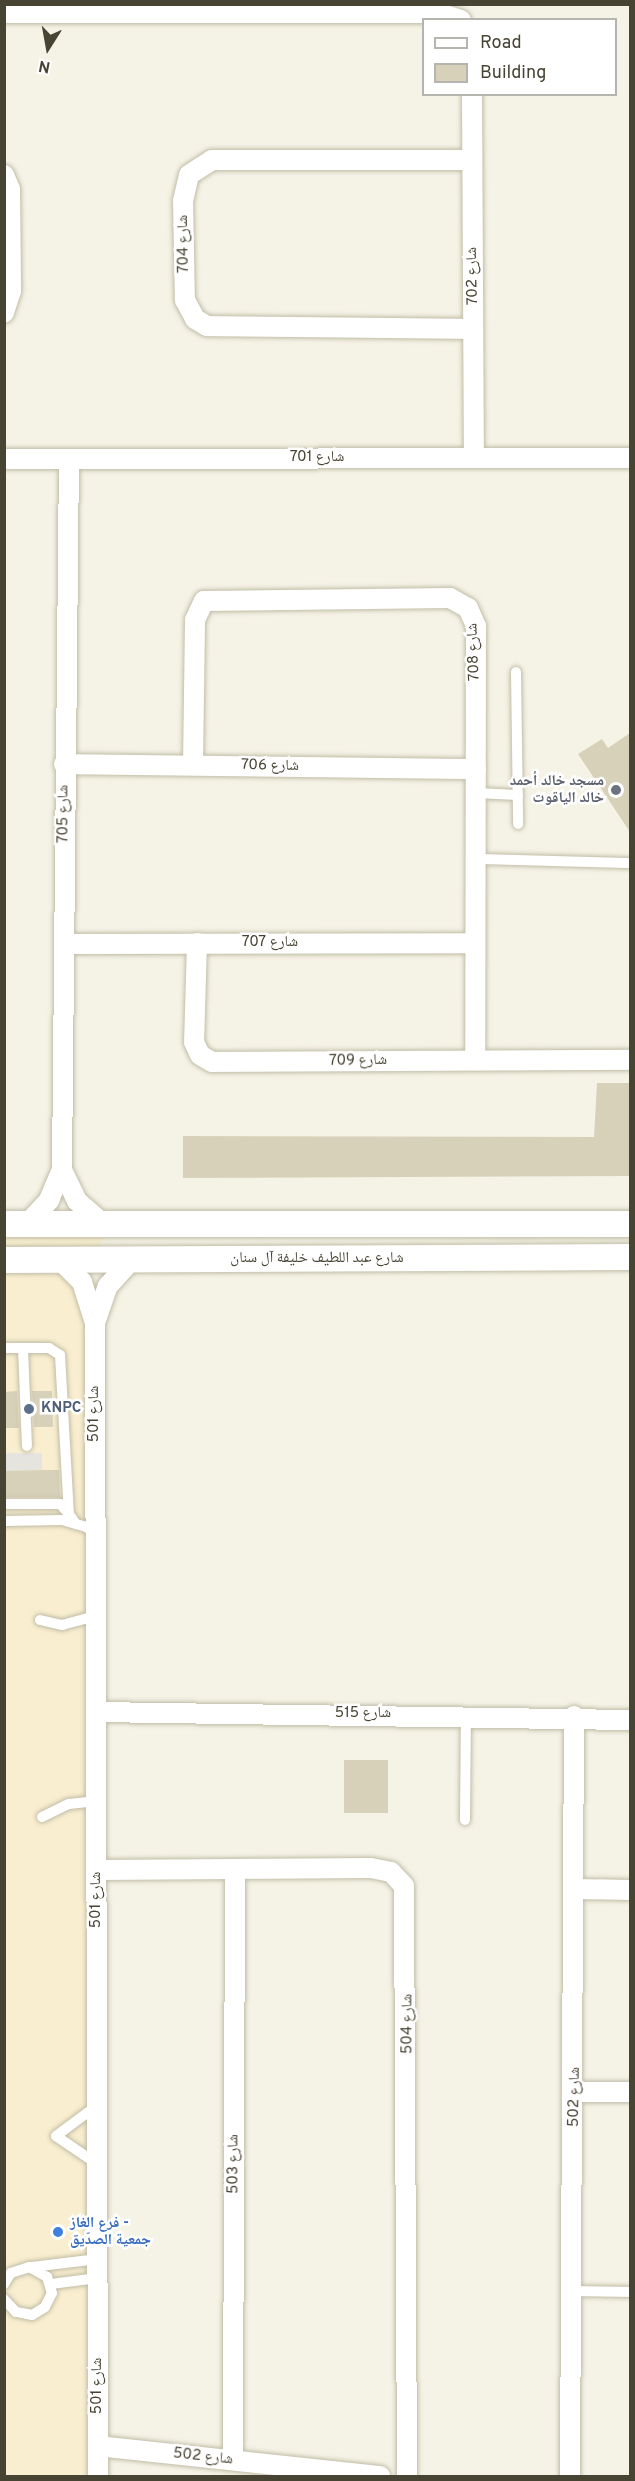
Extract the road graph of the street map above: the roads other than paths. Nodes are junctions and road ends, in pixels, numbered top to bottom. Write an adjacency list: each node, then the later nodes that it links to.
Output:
1 (4, 13): 2 (street)
2 (456, 18)
3 (472, 96): 4 (street, شارع 702)
4 (471, 159): 7 (street, شارع 702); 7 (street, شارع 704)
5 (4, 175): 6 (street)
6 (4, 313)
7 (473, 329): 8 (street, شارع 702)
8 (474, 458): 9 (street, شارع 701); 11 (street, شارع 701)
9 (630, 458)
10 (4, 459): 11 (street, شارع 701)
11 (69, 459): 13 (street, شارع 705)
12 (516, 672): 17 (lane)
13 (64, 764): 14 (street, شارع 706); 23 (street, شارع 705)
14 (193, 765): 15 (street, شارع 706); 15 (street, شارع 708)
15 (476, 769): 16 (street, شارع 708)
16 (476, 793): 17 (lane); 19 (street, شارع 708)
17 (518, 795): 18 (lane)
18 (518, 824)
19 (476, 859): 20 (lane); 22 (street, شارع 708)
20 (630, 863)
21 (197, 943): 22 (street, شارع 707); 23 (street, شارع 707); 24 (street, شارع 709)
22 (475, 943): 24 (street, شارع 708)
23 (64, 944): 26 (street, شارع 705)
24 (475, 1060): 25 (street, شارع 709)
25 (630, 1060)
26 (62, 1170): 27 (street, شارع 705); 28 (street, شارع 705)
27 (16, 1224): 28 (street)
28 (103, 1224): 29 (street)
29 (466, 1224): 30 (street); 32 (street)
30 (630, 1226): 32 (street)
31 (630, 1257): 32 (street, شارع عبد اللطيف خليفة آل سنان)
32 (476, 1258): 33 (street, شارع عبد اللطيف خليفة آل سنان)
33 (132, 1259): 35 (street, شارع عبد اللطيف خليفة آل سنان); 36 (street, شارع 501)
34 (4, 1260): 35 (street, شارع عبد اللطيف خليفة آل سنان)
35 (60, 1260): 36 (street, شارع 501)
36 (95, 1323): 44 (street, شارع 501)
37 (4, 1348): 38 (lane)
38 (23, 1348): 39 (lane); 41 (lane)
39 (27, 1446)
40 (4, 1504): 41 (lane)
41 (69, 1514): 43 (lane)
42 (4, 1521): 43 (lane)
43 (76, 1524): 44 (lane)
44 (96, 1536): 45 (street, شارع 501)
45 (96, 1616): 46 (lane); 47 (street, شارع 501)
46 (40, 1620)
47 (96, 1712): 48 (street, شارع 515); 51 (street, شارع 501)
48 (466, 1715): 49 (street, شارع 515); 53 (lane)
49 (574, 1716): 50 (street, شارع 515); 56 (street, شارع 502)
50 (630, 1719)
51 (96, 1801): 52 (lane); 55 (street, شارع 501)
52 (42, 1817)
53 (465, 1820)
54 (235, 1869): 55 (street, شارع 504); 70 (street, شارع 503); 73 (street, شارع 504)
55 (97, 1870): 60 (street, شارع 501)
56 (577, 1889): 57 (street); 58 (street, شارع 502)
57 (630, 1890)
58 (576, 2092): 59 (street); 66 (street, شارع 502)
59 (630, 2092)
60 (97, 2105): 61 (street, شارع 501); 61 (lane)
61 (98, 2165): 63 (street, شارع 501)
62 (29, 2267): 63 (lane); 64 (lane); 65 (lane)
63 (98, 2269): 65 (lane); 69 (street, شارع 501)
64 (4, 2284)
65 (51, 2284): 68 (lane)
66 (573, 2291): 67 (lane); 74 (street, شارع 502)
67 (630, 2292)
68 (4, 2299)
69 (98, 2446): 70 (street, شارع 502); 71 (street, شارع 501)
70 (233, 2460): 72 (street, شارع 502)
71 (98, 2476)
72 (380, 2476)
73 (408, 2476)
74 (570, 2476)

